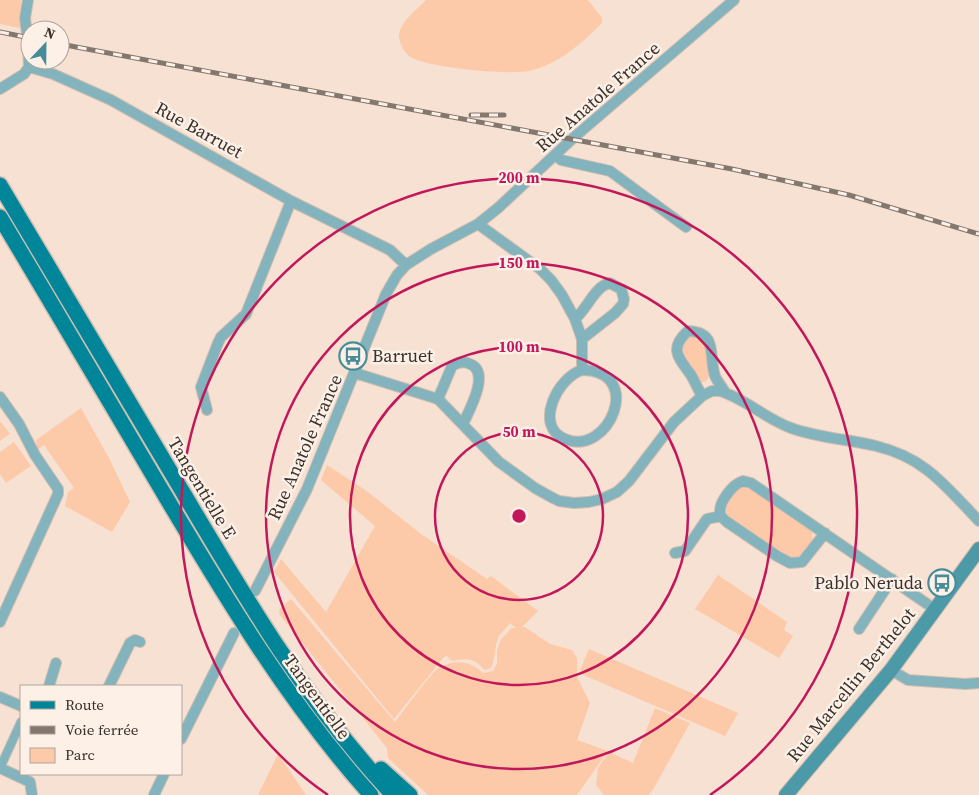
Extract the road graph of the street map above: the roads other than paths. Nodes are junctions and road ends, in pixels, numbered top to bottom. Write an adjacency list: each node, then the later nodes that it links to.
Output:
1 (28, 0): 3 (street)
2 (734, 0): 7 (street, Rue Anatole France)
3 (25, 20)
4 (27, 70): 6 (street)
5 (39, 70): 9 (street, Rue Barruet)
6 (0, 89)
7 (555, 156): 11 (street, Rue Anatole France); 12 (street)
8 (0, 185): 33 (main road, Tangentielle E)
9 (291, 200): 13 (street, Rue Barruet); 22 (street)
10 (0, 217): 37 (main road, Tangentielle E)
11 (478, 224): 13 (street, Rue Anatole France); 14 (street)
12 (686, 227)
13 (406, 265): 17 (street, Rue Anatole France)
14 (575, 319): 15 (street); 15 (street)
15 (582, 339): 16 (street)
16 (582, 370): 16 (street)
17 (355, 373): 21 (street); 30 (street, Rue Anatole France)
18 (726, 392): 19 (street); 19 (street); 25 (street)
19 (702, 396): 23 (street)
20 (0, 397): 32 (street)
21 (438, 399): 23 (street); 23 (street)
22 (207, 410)
23 (463, 424)
24 (722, 516): 26 (street); 26 (street); 28 (street)
25 (979, 521)
26 (825, 533): 29 (street)
27 (979, 549): 31 (main road, Rue Marcellin Berthelot)
28 (675, 553)
29 (892, 580): 31 (street); 34 (street)
30 (256, 591)
31 (936, 610): 39 (main road, Rue Marcellin Berthelot)
32 (0, 622)
33 (261, 624): 56 (main road, Tangentielle E); 57 (main road)
34 (859, 628)
35 (234, 633): 46 (street)
36 (140, 642): 42 (street)
37 (257, 647): 48 (main road, Tangentielle)
38 (56, 663): 41 (street)
39 (891, 670): 40 (street); 58 (main road, Rue Marcellin Berthelot)
40 (979, 683)
41 (49, 685)
42 (109, 685)
43 (0, 696): 44 (street)
44 (20, 706)
45 (20, 724): 47 (street)
46 (182, 737)
47 (0, 768): 49 (street)
48 (347, 768): 54 (main road); 55 (main road)
49 (20, 774)
50 (161, 775): 53 (street)
51 (32, 778): 52 (street)
52 (32, 795)
53 (154, 795)
54 (362, 795)
55 (371, 795)
56 (393, 795)
57 (410, 795)
58 (786, 795)

